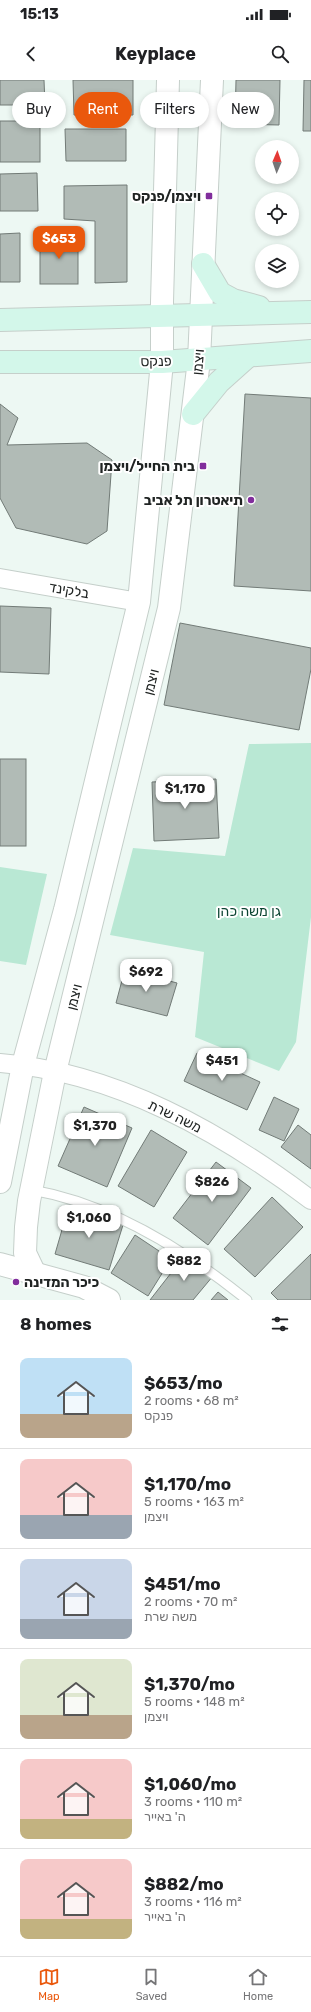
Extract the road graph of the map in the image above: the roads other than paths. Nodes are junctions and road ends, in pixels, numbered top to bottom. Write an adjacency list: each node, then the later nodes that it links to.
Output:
1 (168, 80): 7 (street)
2 (212, 80): 3 (street, ויצמן)
3 (203, 264): 4 (main road); 6 (street, ויצמן)
4 (285, 312): 5 (main road); 6 (main road)
5 (311, 312)
6 (202, 315): 7 (main road); 11 (street, ויצמן)
7 (161, 316): 8 (main road); 13 (street)
8 (0, 320)
9 (311, 351): 10 (main road, פנקס)
10 (248, 356): 11 (main road, פנקס); 14 (main road)
11 (199, 360): 13 (main road, פנקס); 14 (street, ויצמן)
12 (0, 362): 13 (main road, פנקס)
13 (162, 362): 16 (street)
14 (193, 414): 19 (street, ויצמן)
15 (0, 578): 16 (street, בלקינד)
16 (139, 602): 18 (street)
17 (0, 1063): 18 (street, משה שרת)
18 (24, 1065): 19 (street, משה שרת); 20 (street)
19 (55, 1072): 21 (street, ויצמן); 22 (street, משה שרת)
20 (0, 1182)
21 (31, 1190): 24 (street, ויצמן); 26 (lane)
22 (311, 1200)
23 (0, 1264): 24 (street)
24 (34, 1272): 25 (street)
25 (110, 1300)
26 (247, 1300)

